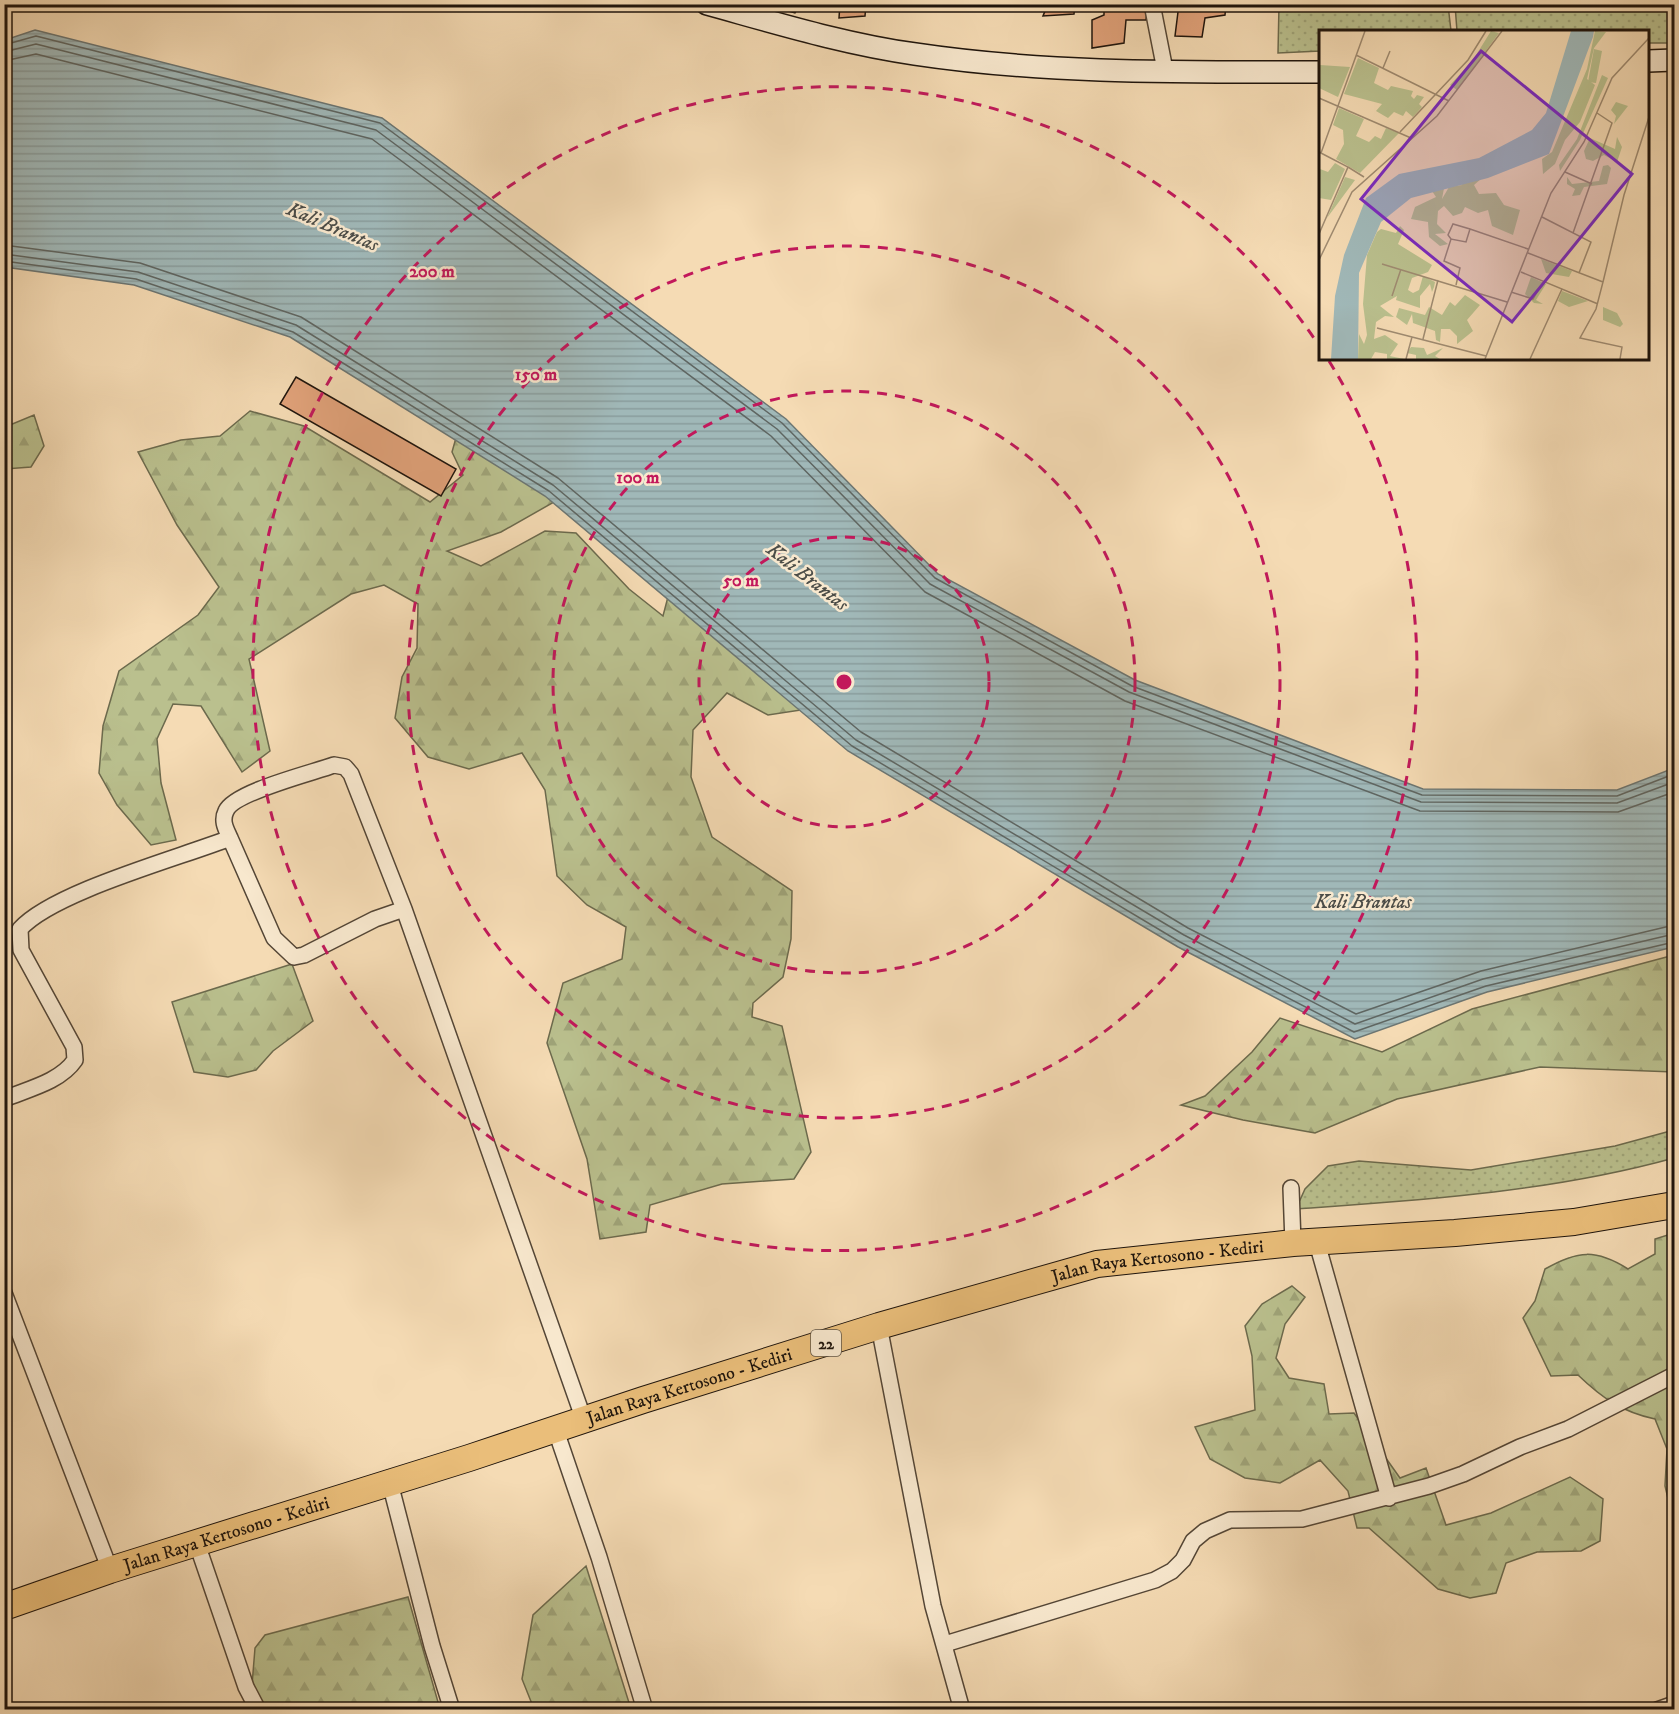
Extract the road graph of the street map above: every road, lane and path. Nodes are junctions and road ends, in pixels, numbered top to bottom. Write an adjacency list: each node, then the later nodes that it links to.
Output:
1 (707, 4): 5 (main road)
2 (1152, 4): 5 (street)
3 (1674, 60): 4 (main road)
4 (1649, 61)
5 (1165, 70): 6 (main road)
6 (1319, 72)
7 (230, 838): 8 (street); 8 (street); 9 (street)
8 (404, 909): 16 (street)
9 (4, 1098)
10 (1291, 1188): 12 (street)
11 (1674, 1205): 12 (highway, Jalan Raya Kertosono - Kediri / 22)
12 (1305, 1243): 14 (highway, Jalan Raya Kertosono - Kediri / 22); 19 (street)
13 (4, 1293): 21 (street)
14 (879, 1326): 16 (highway, Jalan Raya Kertosono - Kediri / 22); 23 (street)
15 (1674, 1375): 19 (street)
16 (584, 1420): 17 (highway, Jalan Raya Kertosono - Kediri / 22)
17 (555, 1428): 18 (highway, Jalan Raya Kertosono - Kediri / 22); 27 (street)
18 (390, 1483): 20 (highway, Jalan Raya Kertosono - Kediri / 22); 26 (street)
19 (1389, 1498): 23 (street)
20 (197, 1544): 21 (highway, Jalan Raya Kertosono - Kediri / 22); 25 (street)
21 (110, 1570): 22 (highway, Jalan Raya Kertosono - Kediri / 22)
22 (4, 1606)
23 (945, 1644): 28 (street)
24 (1674, 1704): 29 (street)
25 (258, 1710)
26 (452, 1710)
27 (645, 1710)
28 (962, 1710)
29 (1657, 1710)

